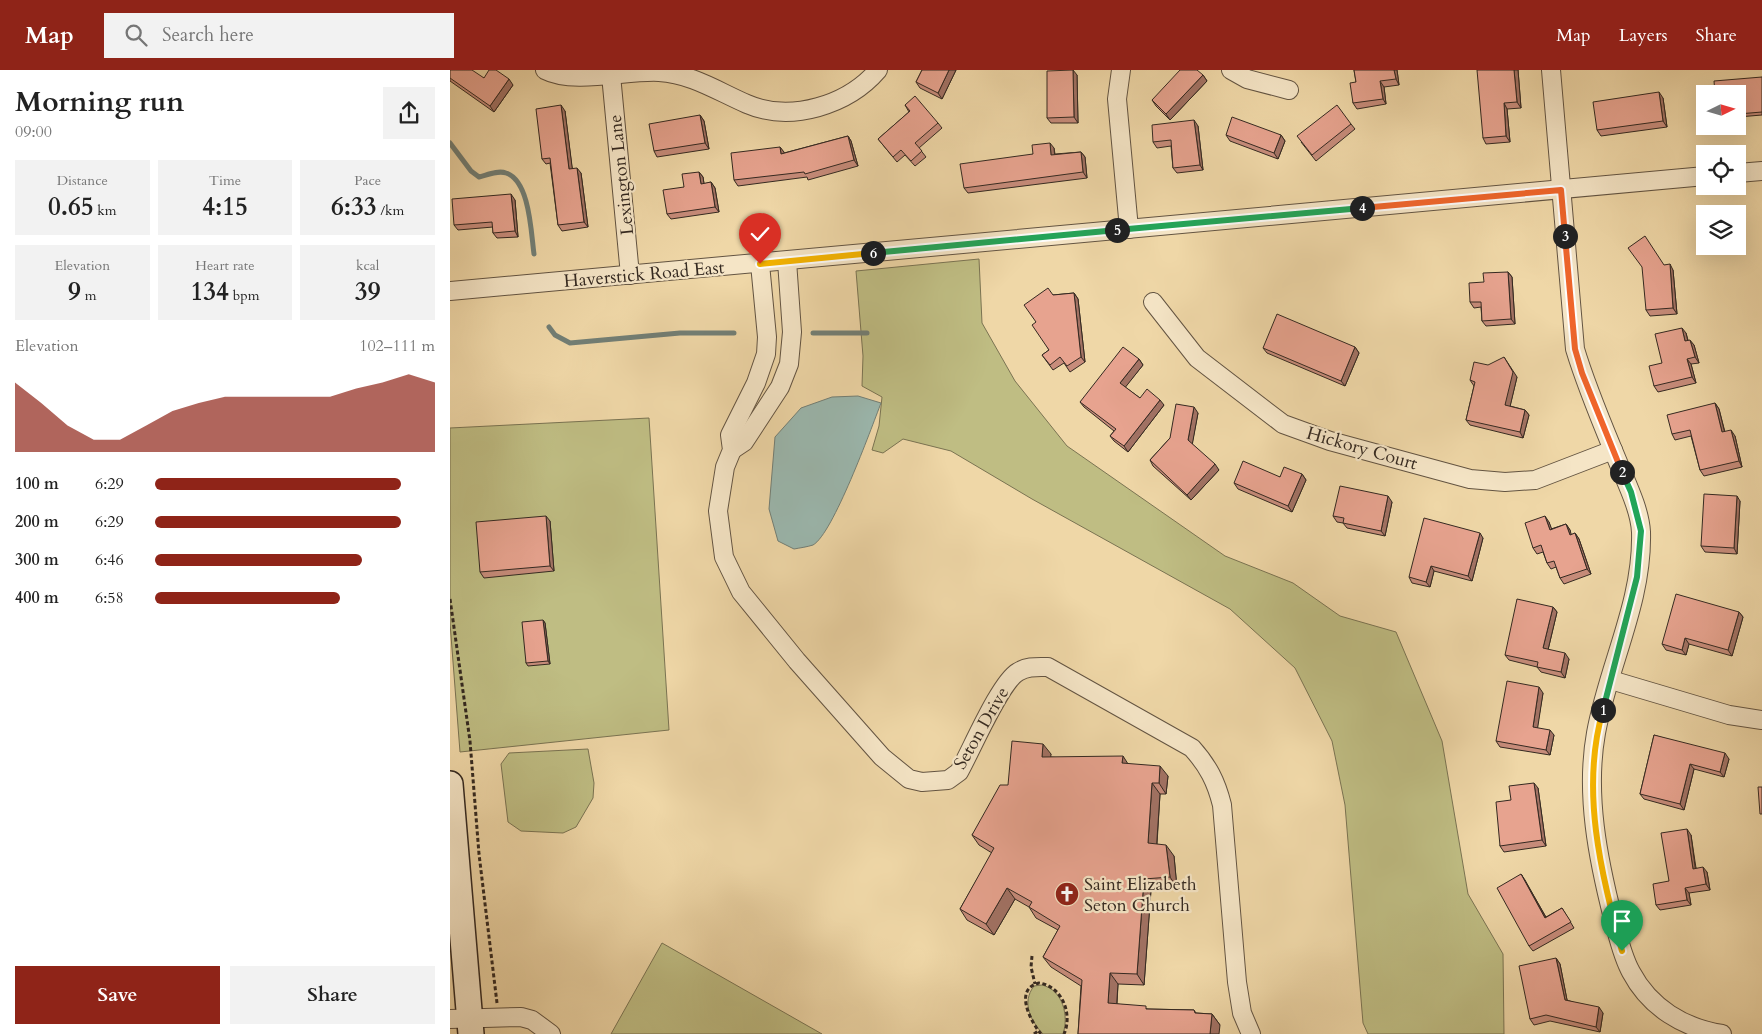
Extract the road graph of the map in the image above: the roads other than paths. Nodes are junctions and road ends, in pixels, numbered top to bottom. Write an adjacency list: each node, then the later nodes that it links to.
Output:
1 (546, 70): 6 (street)
2 (878, 70): 6 (street)
3 (1120, 70): 12 (street)
4 (1231, 70): 7 (street)
5 (1551, 70): 11 (street)
6 (611, 75): 15 (street, Lexington Lane)
7 (1289, 90)
8 (1762, 171): 9 (street)
9 (1746, 172)
10 (1696, 177): 11 (street, Haverstick Road East)
11 (1561, 190): 12 (street, Haverstick Road East); 19 (street)
12 (1129, 229): 13 (street, Haverstick Road East)
13 (787, 261): 14 (street, Haverstick Road East); 18 (street, Seton Drive)
14 (760, 264): 15 (street, Haverstick Road East); 18 (street, Seton Drive)
15 (630, 275): 16 (street, Haverstick Road East)
16 (450, 291)
17 (1153, 302): 19 (street, Hickory Court)
18 (732, 450): 25 (street, Seton Drive)
19 (1613, 450): 20 (street)
20 (1611, 680): 21 (street); 26 (street)
21 (1762, 720)
22 (450, 784): 23 (street)
23 (463, 1024): 24 (street)
24 (551, 1034)
25 (1251, 1034)
26 (1722, 1034)

